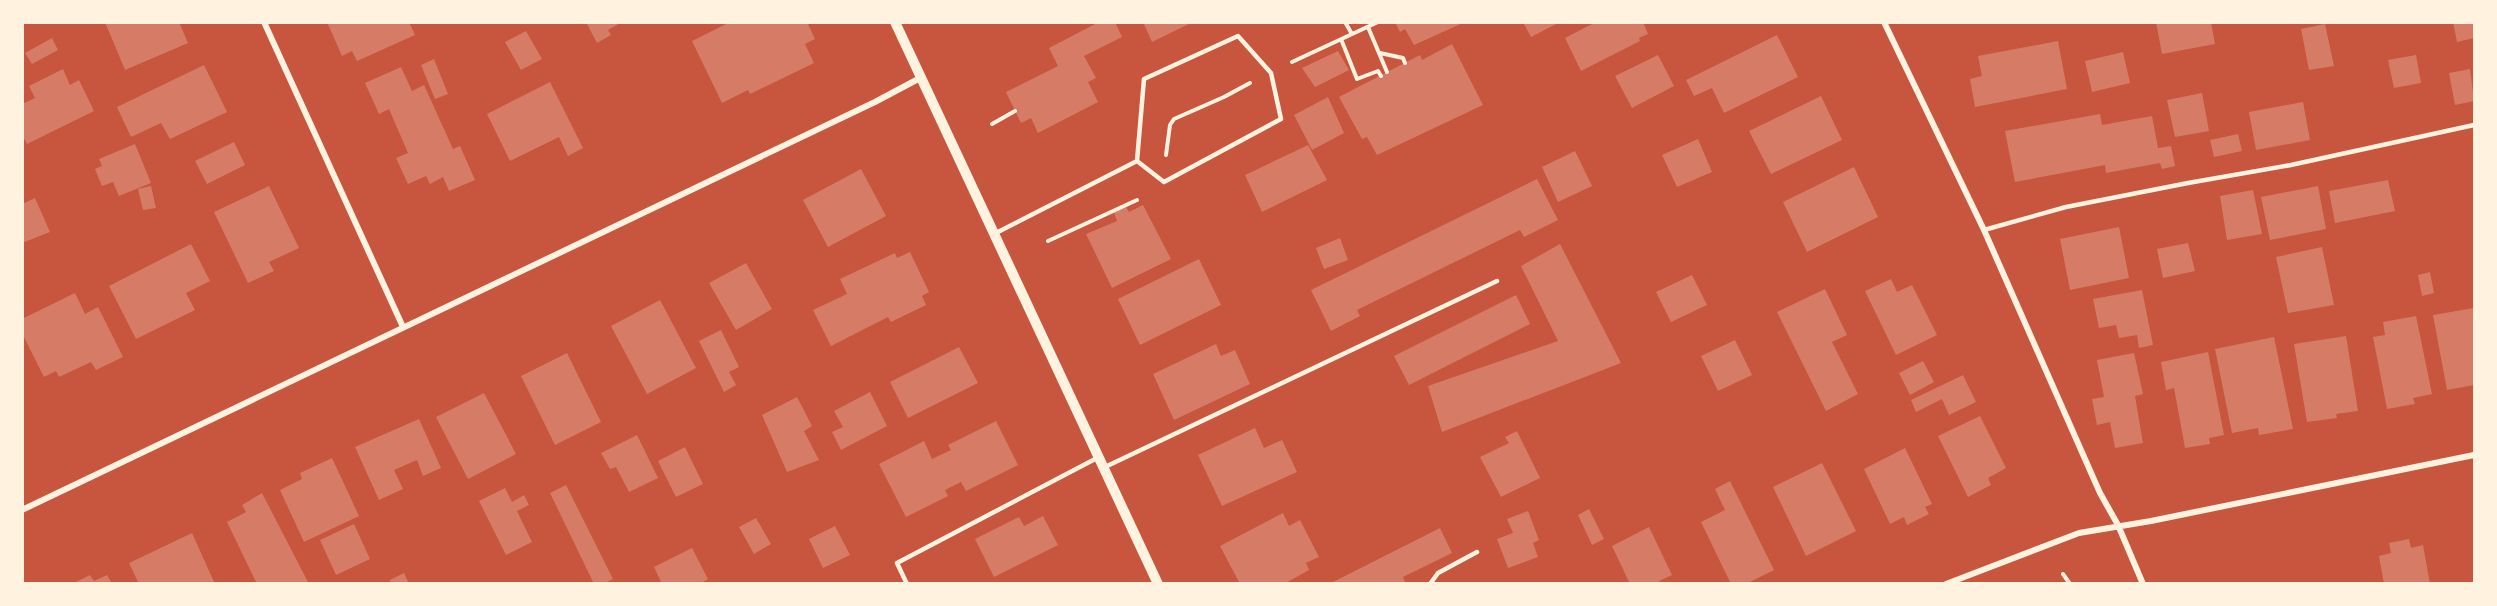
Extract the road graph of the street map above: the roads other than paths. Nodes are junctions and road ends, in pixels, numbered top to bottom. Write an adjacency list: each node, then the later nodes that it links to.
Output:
1 (264, 22): 10 (street)
2 (895, 22): 4 (street)
3 (1884, 22): 7 (street)
4 (922, 76): 8 (street); 10 (street)
5 (2475, 125): 7 (lane)
6 (1137, 161): 6 (lane); 8 (lane)
7 (1984, 230): 14 (street)
8 (994, 234): 12 (street)
9 (1497, 281): 12 (lane)
10 (403, 327): 13 (street)
11 (2475, 455): 14 (street)
12 (1100, 463): 16 (lane); 17 (street)
13 (22, 510)
14 (2118, 525): 19 (street); 20 (street)
15 (1476, 552): 18 (lane)
16 (907, 584)
17 (1158, 584)
18 (1430, 584)
19 (1946, 584)
20 (2143, 584)

